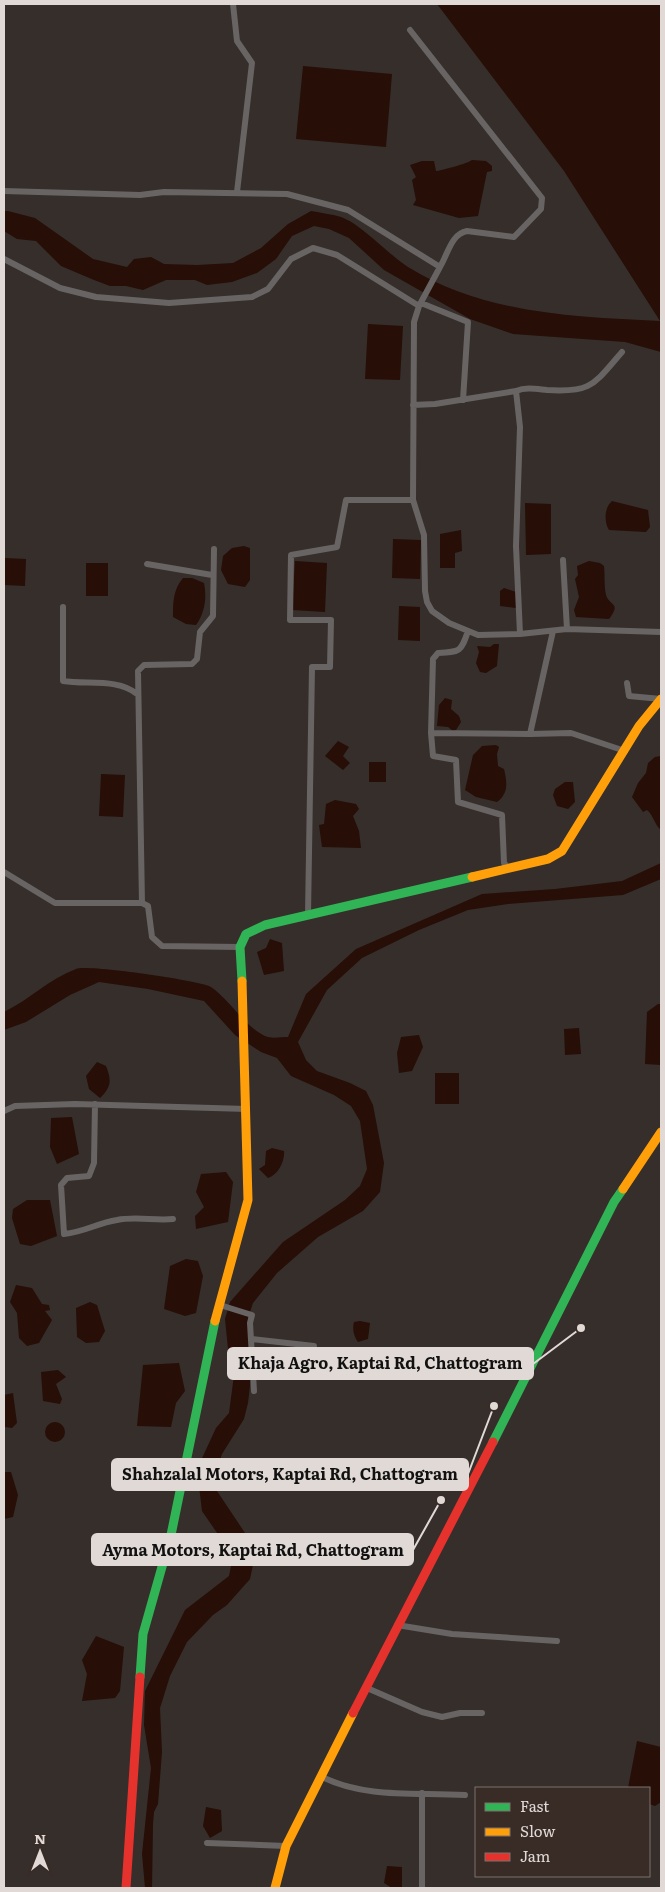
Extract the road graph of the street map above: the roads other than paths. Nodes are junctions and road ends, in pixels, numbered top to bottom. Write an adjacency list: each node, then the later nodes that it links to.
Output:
1 (233, 4): 4 (street)
2 (410, 30): 6 (street)
3 (4, 191): 4 (street)
4 (237, 192): 6 (street)
5 (4, 259): 7 (street)
6 (440, 267): 7 (street)
7 (421, 302): 10 (street); 11 (street)
8 (622, 352): 9 (street)
9 (516, 391): 10 (street); 22 (street)
10 (463, 400): 11 (street)
11 (414, 404): 12 (street)
12 (413, 500): 19 (street); 32 (street)
13 (214, 549): 16 (street)
14 (563, 560): 18 (street)
15 (147, 564): 16 (street)
16 (212, 575): 24 (street)
17 (63, 607): 24 (street)
18 (567, 629): 20 (street); 21 (street)
19 (468, 631): 22 (street); 26 (street)
20 (553, 631): 22 (street); 27 (street)
21 (661, 632)
22 (520, 634)
23 (627, 683): 25 (street)
24 (137, 694): 31 (street)
25 (661, 699): 28 (street)
26 (431, 733): 27 (street); 29 (street)
27 (530, 734): 28 (street)
28 (625, 751): 29 (street)
29 (508, 867): 32 (street)
30 (4, 872): 31 (street)
31 (142, 903): 33 (street)
32 (308, 915): 33 (street)
33 (240, 947): 35 (street)
34 (95, 1104): 35 (street); 36 (street); 38 (street)
35 (247, 1109): 39 (street)
36 (4, 1111)
37 (661, 1132): 43 (street)
38 (173, 1219)
39 (223, 1306): 40 (street); 52 (street)
40 (252, 1339): 41 (street); 42 (street)
41 (314, 1346)
42 (254, 1391)
43 (397, 1625): 44 (street); 45 (street)
44 (558, 1640)
45 (367, 1688): 46 (street); 47 (street)
46 (482, 1713)
47 (322, 1777): 48 (street); 51 (street)
48 (422, 1793): 49 (street); 54 (street)
49 (465, 1795)
50 (207, 1843): 51 (street)
51 (286, 1846): 53 (street)
52 (126, 1888)
53 (275, 1888)
54 (422, 1888)

